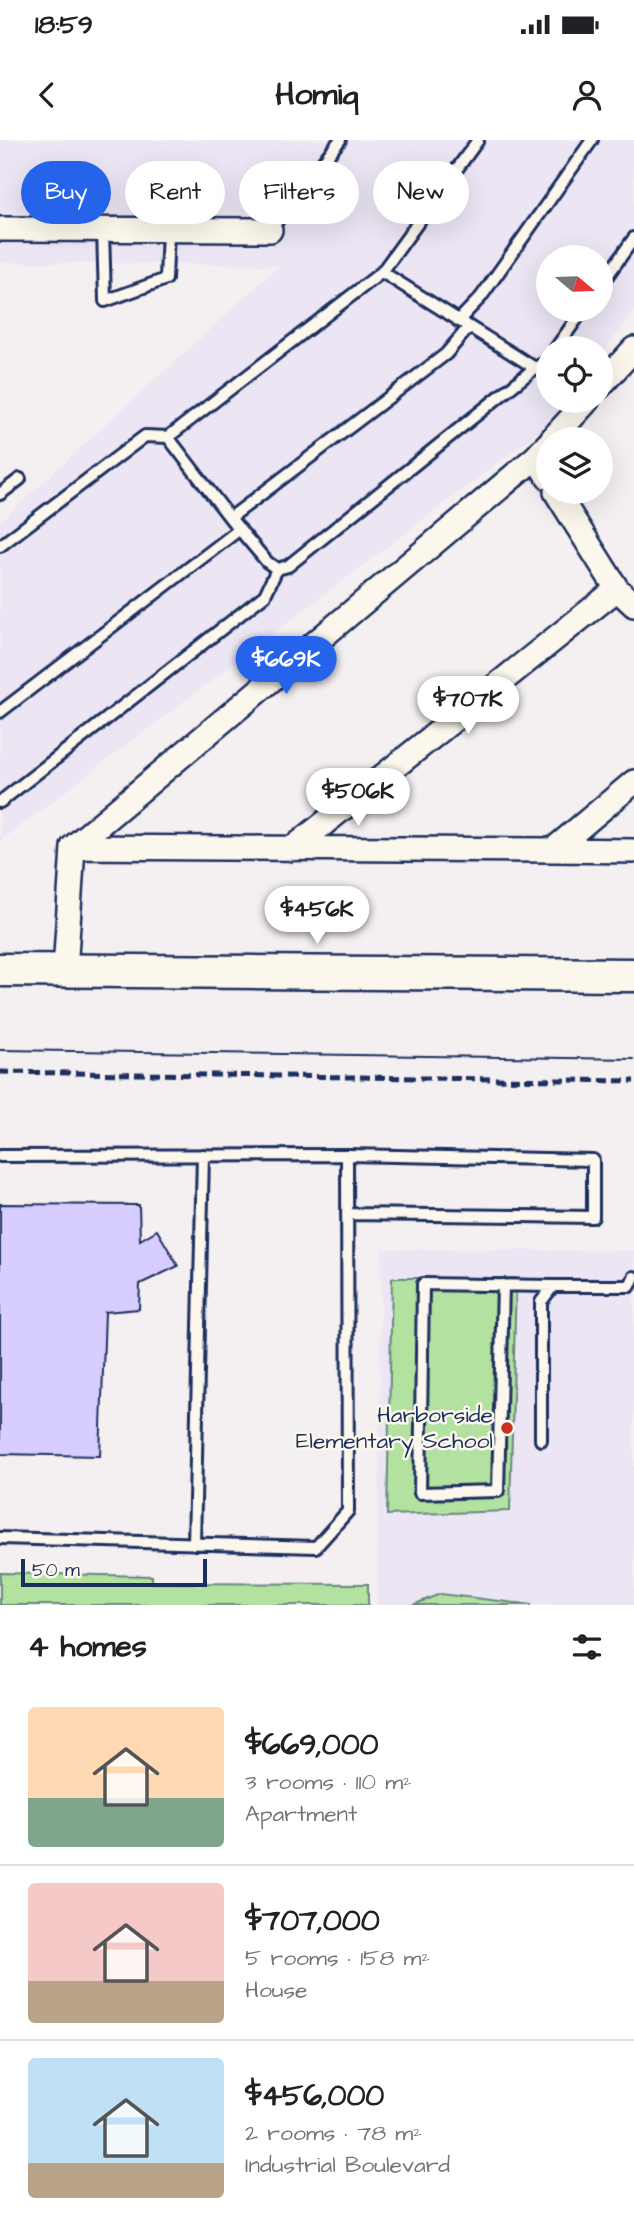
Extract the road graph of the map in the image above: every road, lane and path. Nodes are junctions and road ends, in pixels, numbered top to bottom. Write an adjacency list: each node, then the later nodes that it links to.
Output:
1 (478, 140): 10 (lane)
2 (592, 140): 11 (lane)
3 (335, 142): 7 (lane)
4 (0, 229): 5 (street)
5 (103, 229): 6 (street); 6 (lane)
6 (168, 229): 7 (street)
7 (270, 230)
8 (634, 238): 9 (lane)
9 (613, 268)
10 (382, 272): 11 (lane); 18 (lane)
11 (458, 321): 12 (lane)
12 (468, 328): 14 (lane); 23 (lane)
13 (634, 349): 15 (street)
14 (535, 368): 26 (lane)
15 (613, 372)
16 (576, 413): 17 (street)
17 (563, 427)
18 (168, 437): 23 (lane); 25 (lane)
19 (536, 455): 32 (street)
20 (20, 479): 21 (lane)
21 (0, 494)
22 (564, 504): 27 (street)
23 (230, 517): 24 (lane)
24 (240, 530): 26 (lane); 29 (lane)
25 (0, 547)
26 (277, 569): 31 (lane)
27 (617, 589): 28 (street); 33 (street)
28 (634, 605)
29 (0, 712)
30 (634, 782): 34 (street)
31 (0, 802)
32 (73, 847): 33 (street); 37 (street)
33 (292, 849): 34 (street)
34 (553, 850): 35 (street)
35 (634, 851)
36 (0, 970): 37 (main road)
37 (65, 971): 38 (main road)
38 (634, 975)
39 (203, 1155): 40 (lane); 41 (lane); 48 (lane)
40 (347, 1155): 42 (lane); 42 (lane)
41 (0, 1156)
42 (347, 1214): 48 (lane)
43 (634, 1277): 45 (lane)
44 (503, 1285): 44 (lane); 45 (lane)
45 (553, 1286): 46 (lane)
46 (541, 1440)
47 (0, 1538): 48 (lane)
48 (194, 1544)

